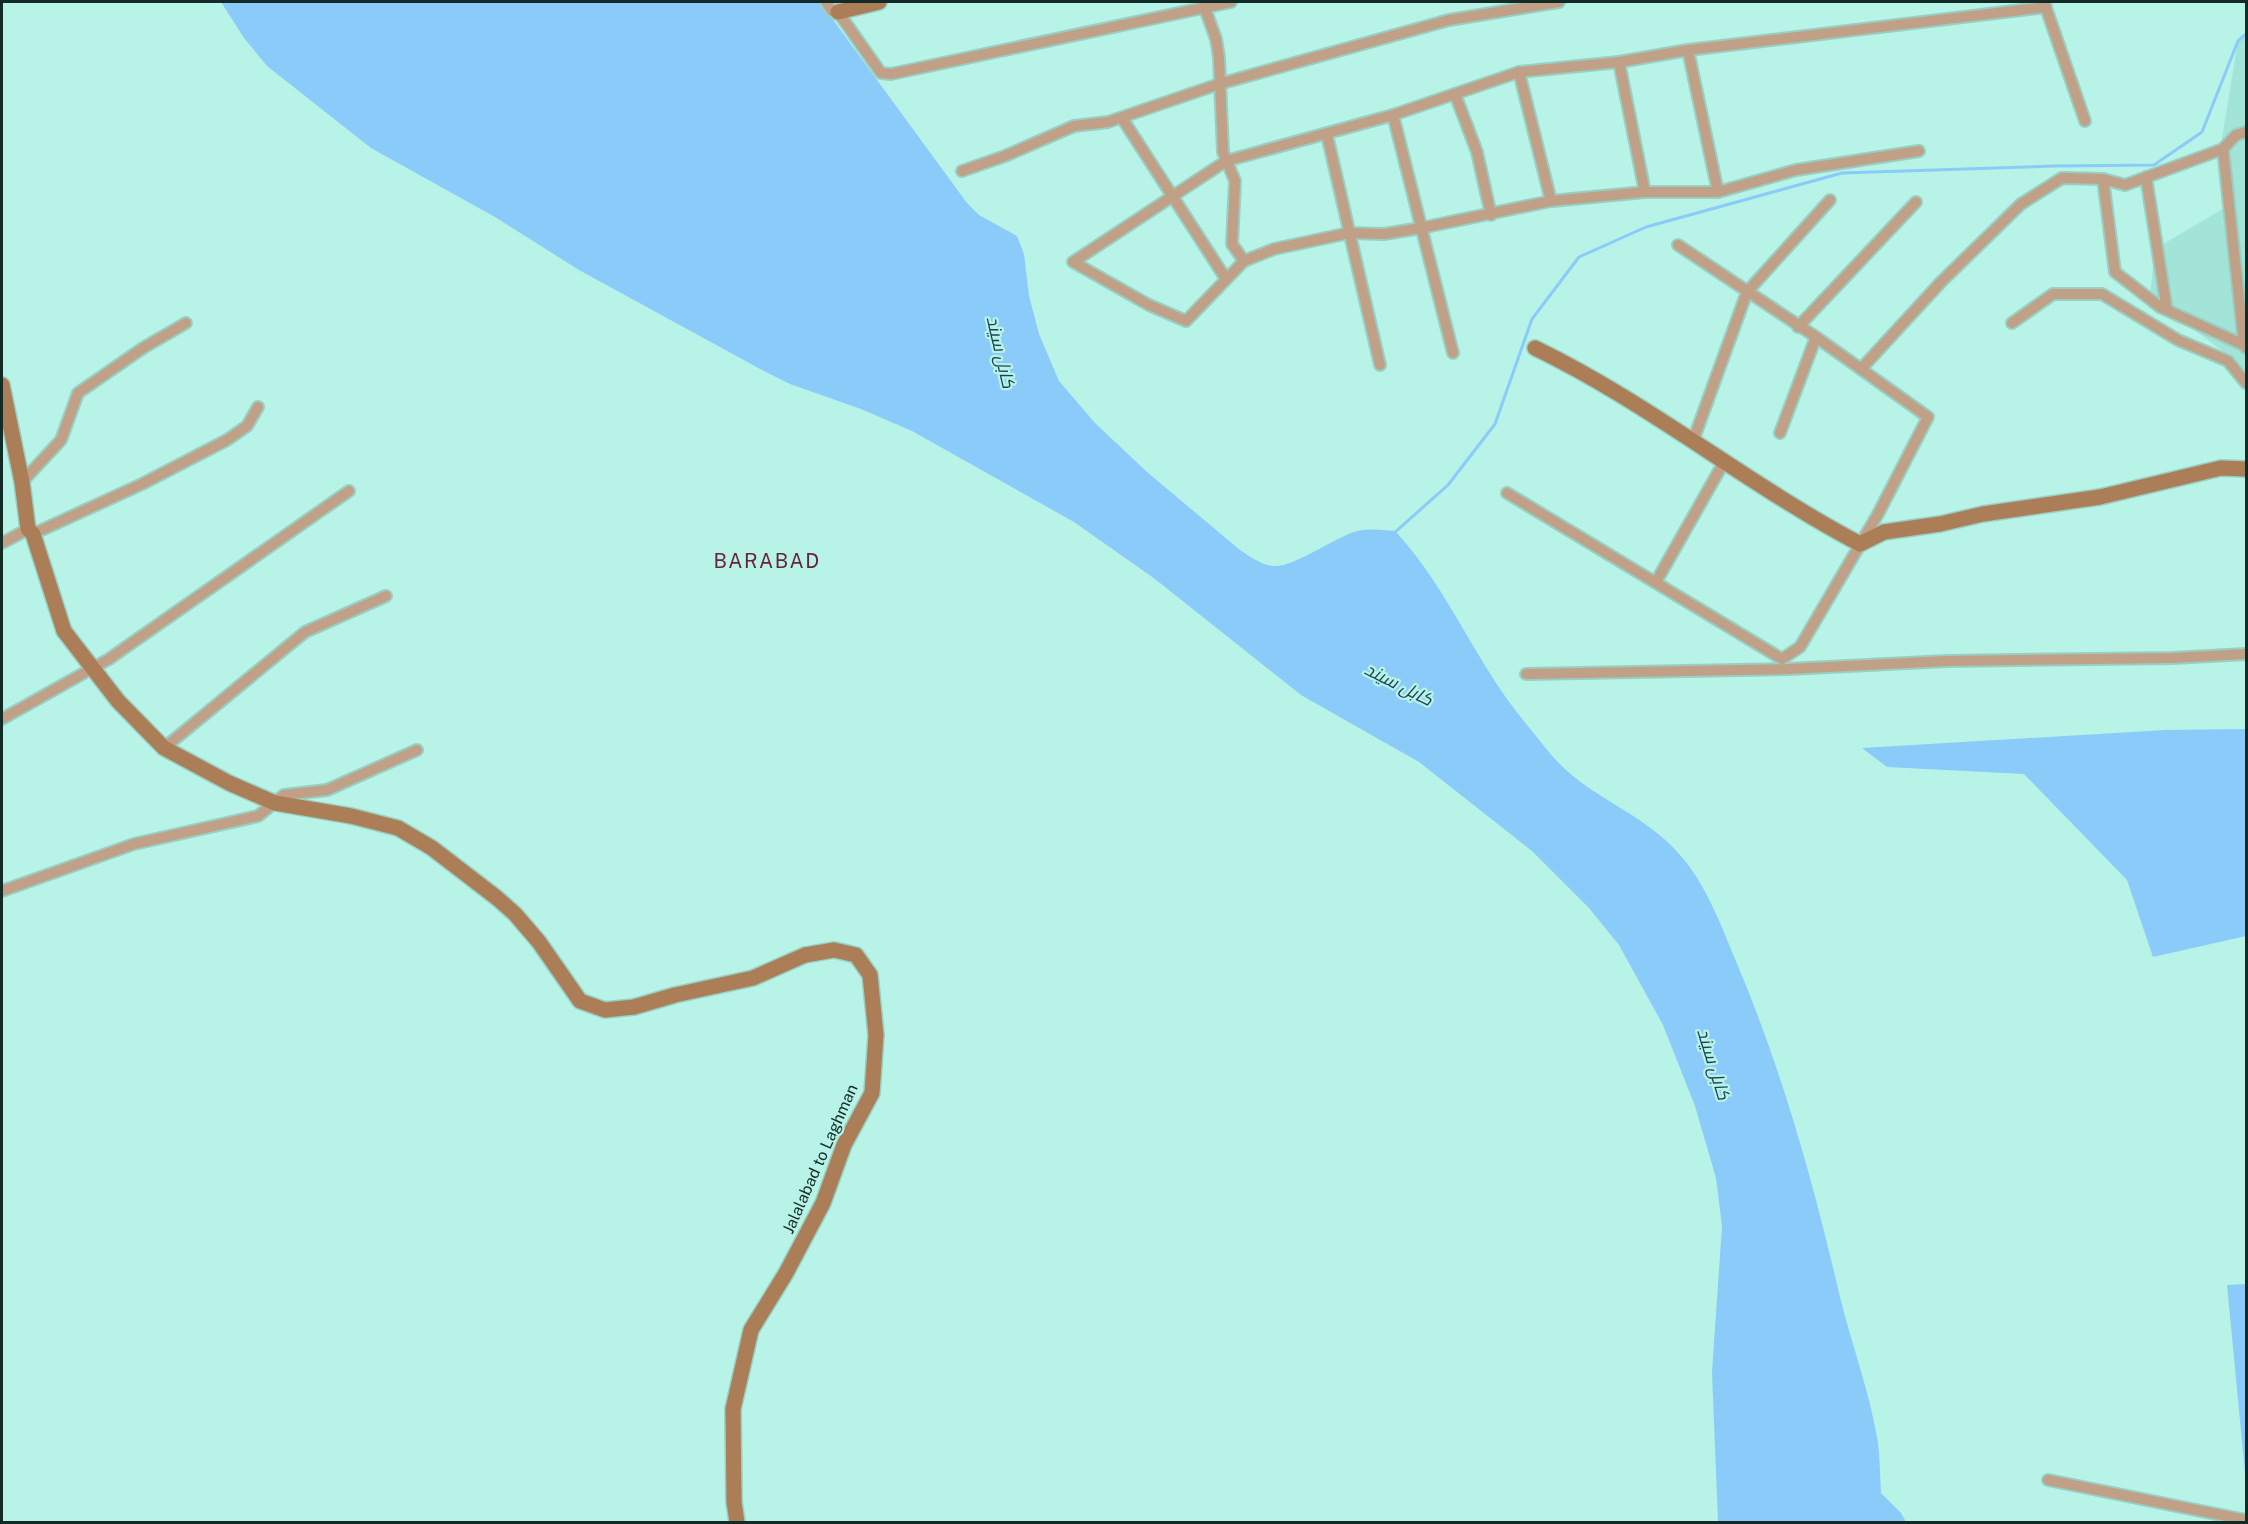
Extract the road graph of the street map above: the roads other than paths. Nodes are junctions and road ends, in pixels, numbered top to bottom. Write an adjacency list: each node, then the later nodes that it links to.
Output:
1 (826, 2): 8 (street)
2 (879, 2): 8 (street)
3 (1231, 2): 6 (street)
4 (1559, 2): 7 (street)
5 (2045, 4): 9 (street); 16 (street)
6 (1203, 5): 8 (street); 12 (street)
7 (1500, 5): 12 (street)
8 (838, 12)
9 (1688, 50): 10 (street); 26 (street)
10 (1619, 62): 11 (street); 25 (street)
11 (1519, 72): 13 (street); 29 (street)
12 (1220, 84): 15 (street); 21 (street)
13 (1455, 94): 14 (street); 31 (street)
14 (1393, 116): 18 (street); 32 (street)
15 (1122, 117): 22 (street); 27 (street)
16 (2085, 121)
17 (2247, 132): 19 (street)
18 (1327, 135): 21 (street); 33 (street)
19 (2223, 149): 23 (street); 43 (street)
20 (1919, 151): 26 (street)
21 (1226, 160): 27 (street); 35 (street)
22 (962, 171)
23 (2146, 177): 24 (street); 38 (street)
24 (2103, 179): 38 (street); 47 (street)
25 (1645, 192): 26 (street); 29 (street)
26 (1718, 192)
27 (1173, 198): 36 (street); 36 (street)
28 (1830, 200): 37 (street)
29 (1551, 201): 31 (street)
30 (1916, 202): 41 (street)
31 (1491, 215): 32 (street)
32 (1421, 228): 33 (street); 45 (street)
33 (1349, 233): 35 (street); 46 (street)
34 (1678, 245): 37 (street)
35 (1244, 261): 36 (street)
36 (1226, 279)
37 (1747, 292): 41 (street); 52 (street)
38 (2167, 310): 43 (street)
39 (186, 323): 55 (street)
40 (2012, 323): 48 (street)
41 (1798, 327): 42 (street)
42 (1816, 337): 47 (street); 51 (street)
43 (2245, 347)
44 (1535, 348): 52 (street)
45 (1453, 353)
46 (1380, 365)
47 (1861, 369): 60 (street)
48 (2247, 382)
49 (2, 386): 55 (street, Jalalabad to Laghman)
50 (258, 407): 58 (street)
51 (1780, 433)
52 (1693, 441): 53 (street)
53 (1724, 462): 60 (street); 61 (street)
54 (2247, 469): 60 (street)
55 (22, 482): 58 (street, Jalalabad to Laghman)
56 (349, 491): 64 (street)
57 (1507, 493): 61 (street)
58 (30, 531): 59 (street); 64 (street, Jalalabad to Laghman)
59 (2, 543)
60 (1860, 544): 61 (street)
61 (1656, 582)
62 (386, 596): 67 (street)
63 (2247, 654): 65 (street)
64 (91, 669): 66 (street); 67 (street, Jalalabad to Laghman)
65 (1526, 674)
66 (2, 719)
67 (164, 748): 69 (street, Jalalabad to Laghman)
68 (417, 750): 69 (street)
69 (274, 803): 70 (street); 73 (street, Jalalabad to Laghman)
70 (2, 891)
71 (2048, 1480): 72 (street)
72 (2247, 1520)
73 (737, 1522)

